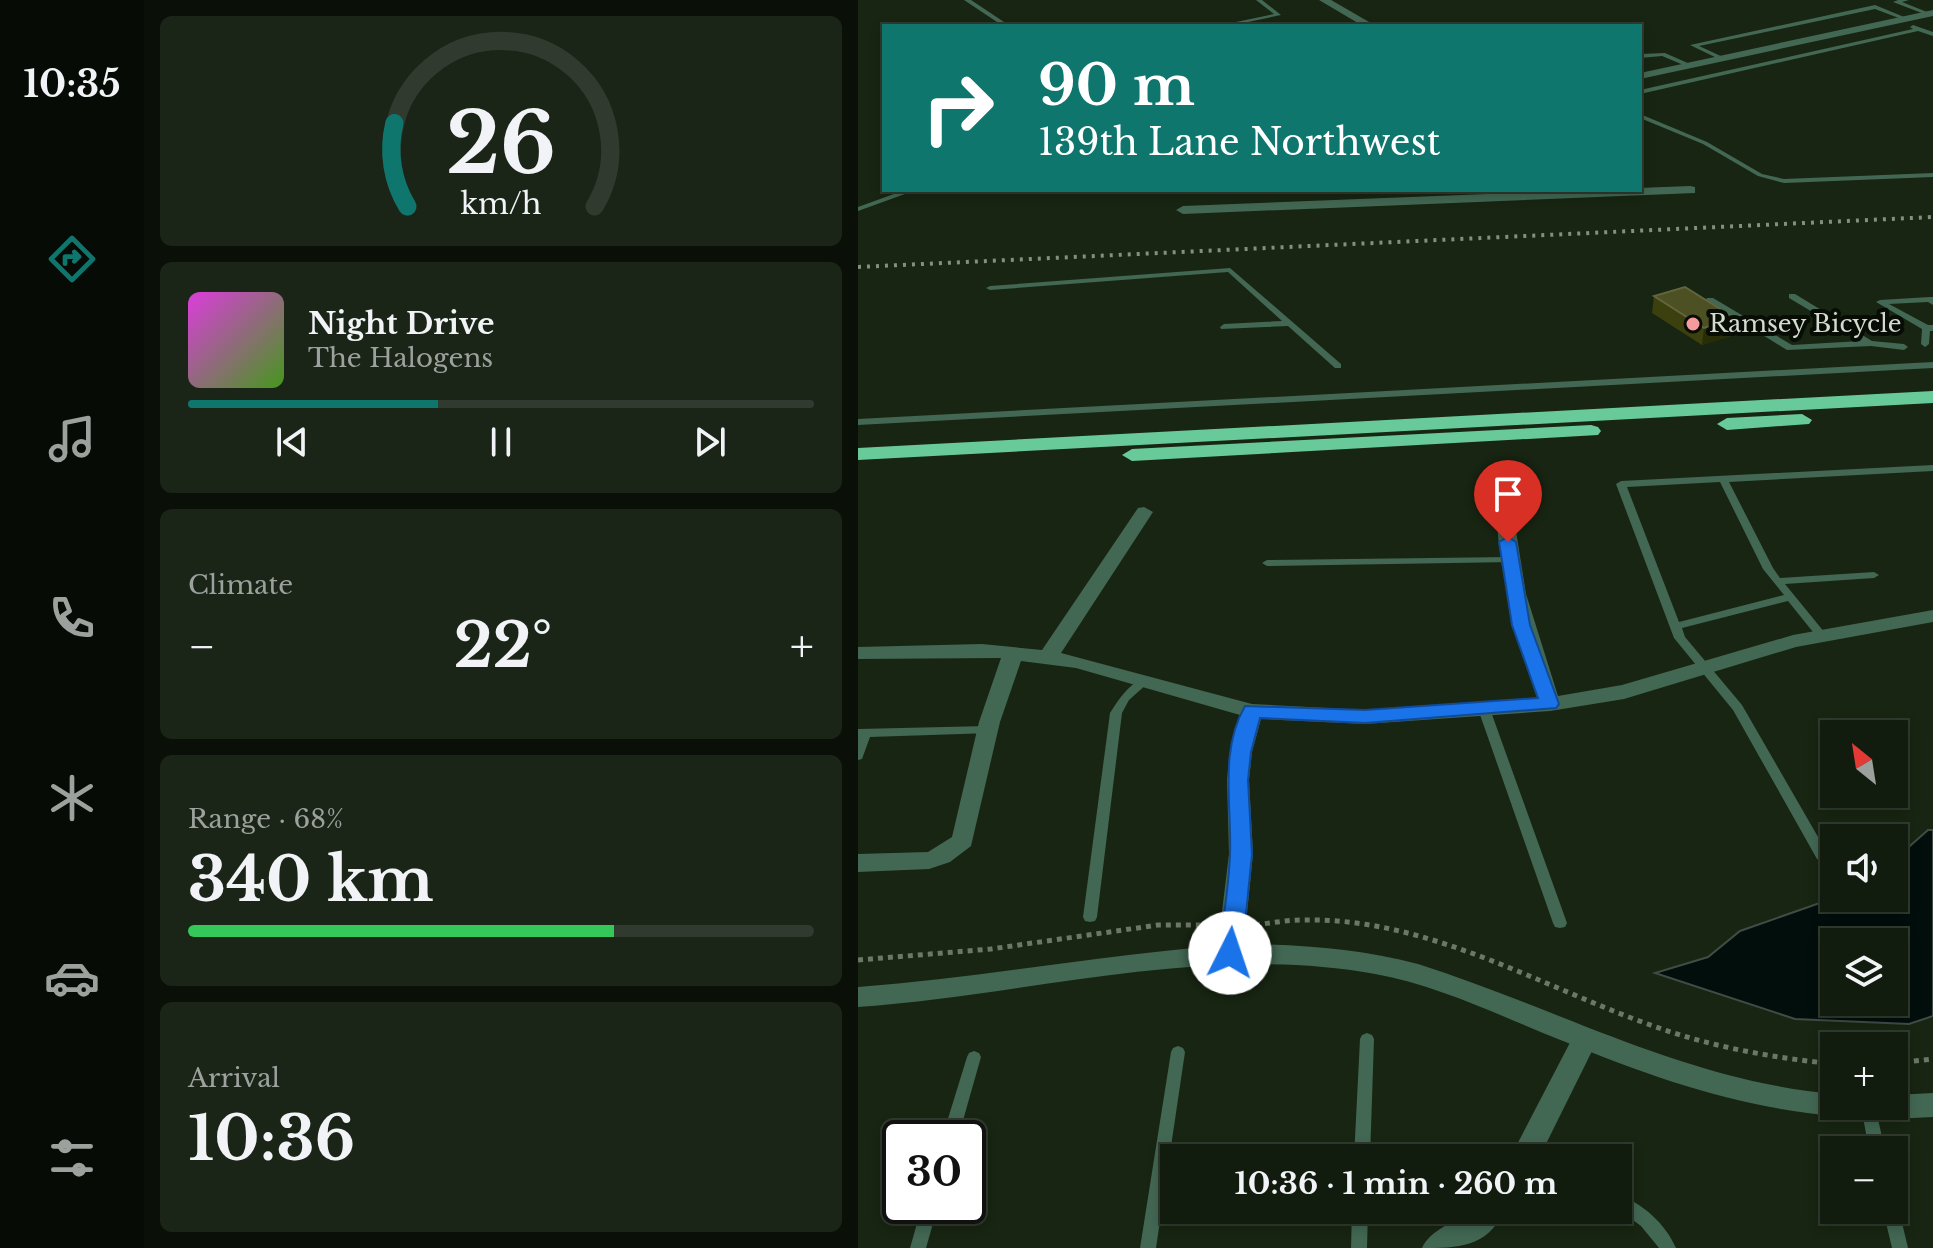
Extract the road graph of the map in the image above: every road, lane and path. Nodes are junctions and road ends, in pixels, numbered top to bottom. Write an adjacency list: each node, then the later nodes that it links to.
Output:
1 (967, 0): 7 (lane)
2 (1259, 0): 8 (lane)
3 (1324, 0): 9 (street)
4 (1906, 0): 5 (lane)
5 (1931, 14): 6 (street)
6 (1902, 20): 10 (lane); 13 (street); 13 (lane)
7 (1004, 24)
8 (1231, 24)
9 (1367, 24)
10 (1919, 29): 11 (lane); 16 (lane)
11 (1933, 34)
12 (1642, 56): 14 (lane)
13 (1721, 58): 14 (street)
14 (1688, 65): 15 (street)
15 (1642, 76)
16 (1642, 92)
17 (1642, 117): 18 (lane)
18 (1933, 175)
19 (1642, 176): 21 (street)
20 (1690, 190): 21 (street)
21 (1668, 191): 24 (street)
22 (906, 192): 23 (lane)
23 (858, 209)
24 (1183, 210)
25 (990, 288): 29 (lane)
26 (1792, 296): 32 (lane)
27 (1710, 300): 32 (lane)
28 (1933, 303): 31 (lane)
29 (1288, 323): 30 (lane); 36 (lane)
30 (1224, 327)
31 (1930, 328): 33 (lane)
32 (1871, 343): 34 (lane)
33 (1925, 344)
34 (1904, 347)
35 (1933, 365): 39 (lane)
36 (1338, 366)
37 (1933, 397): 40 (highway)
38 (1933, 413): 42 (highway)
39 (858, 422)
40 (858, 454)
41 (1933, 468): 43 (lane)
42 (858, 469)
43 (1723, 479): 49 (lane); 52 (lane)
44 (1144, 512): 56 (street)
45 (1506, 525): 46 (street)
46 (1509, 560): 47 (lane); 59 (street)
47 (1267, 563)
48 (1874, 575): 49 (lane)
49 (1777, 581): 50 (lane)
50 (1790, 597): 52 (lane); 53 (lane)
51 (1930, 621): 53 (street)
52 (1675, 626): 57 (lane)
53 (1821, 635): 57 (street)
54 (858, 653): 55 (street)
55 (1013, 654): 56 (street); 62 (street)
56 (1048, 657): 58 (street)
57 (1706, 668): 59 (street); 65 (lane)
58 (1142, 683): 61 (street); 67 (lane)
59 (1550, 704): 60 (street)
60 (1484, 709): 61 (street); 68 (lane)
61 (1252, 711): 71 (street)
62 (987, 730): 63 (lane); 66 (street)
63 (862, 733): 64 (lane)
64 (858, 756)
65 (1820, 852)
66 (858, 863)
67 (1090, 917)
68 (1560, 923)
69 (1212, 925): 72 (path)
70 (1253, 925): 79 (path)
71 (1230, 953): 73 (street); 75 (street)
72 (858, 960)
73 (858, 997)
74 (1367, 1039): 85 (lane)
75 (1585, 1039): 81 (street); 86 (street)
76 (1178, 1052): 93 (lane)
77 (974, 1057): 84 (lane)
78 (1933, 1059): 80 (path)
79 (1820, 1062)
80 (1908, 1062)
81 (1820, 1104)
82 (1933, 1105): 83 (street)
83 (1908, 1106)
84 (955, 1120)
85 (1363, 1144)
86 (1534, 1144)
87 (1632, 1208): 96 (lane)
88 (925, 1224): 92 (lane)
89 (1360, 1224): 94 (lane)
90 (1475, 1224): 95 (street)
91 (1894, 1224): 97 (lane)
92 (918, 1248)
93 (1148, 1248)
94 (1359, 1248)
95 (1437, 1248)
96 (1668, 1248)
97 (1900, 1248)

